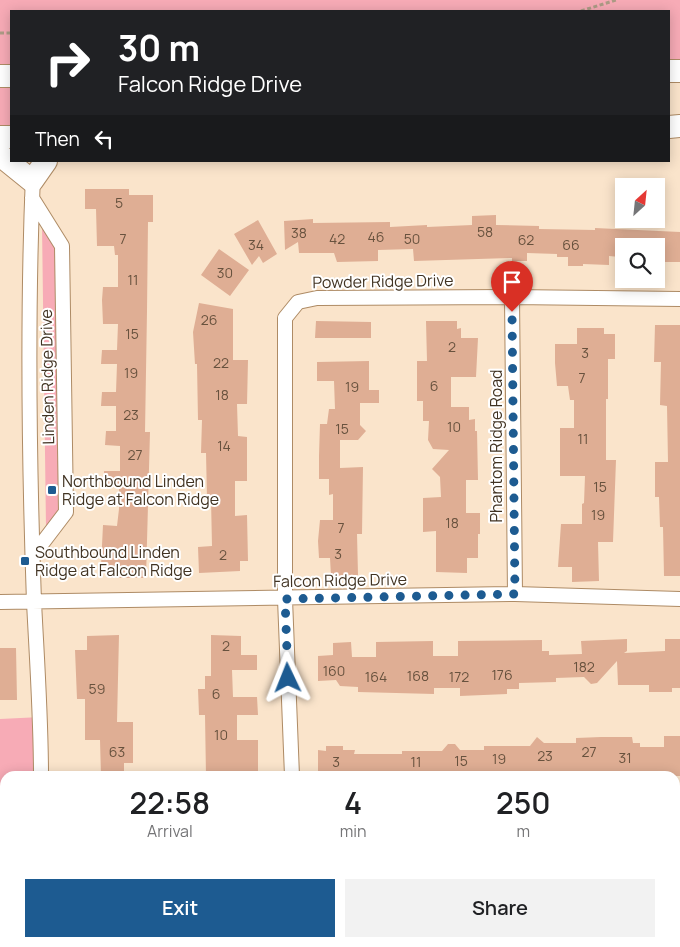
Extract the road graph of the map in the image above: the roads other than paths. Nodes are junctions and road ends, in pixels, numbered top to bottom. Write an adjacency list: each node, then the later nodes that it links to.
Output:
1 (0, 155): 3 (main road)
2 (45, 162): 3 (main road)
3 (32, 180): 6 (street, Linden Ridge Drive); 6 (street, Linden Ridge Drive)
4 (512, 297): 5 (street, Powder Ridge Drive); 7 (street, Phantom Ridge Road); 8 (street, Powder Ridge Drive)
5 (680, 299)
6 (34, 554): 10 (street, Linden Ridge Drive)
7 (515, 594): 8 (street, Falcon Ridge Drive); 9 (street, Falcon Ridge Drive)
8 (285, 599): 10 (street, Falcon Ridge Drive); 13 (street, Powder Ridge Drive)
9 (680, 599)
10 (34, 600): 11 (street, Falcon Ridge Drive); 12 (street, Linden Ridge Drive)
11 (0, 602)
12 (41, 771)
13 (292, 771)

